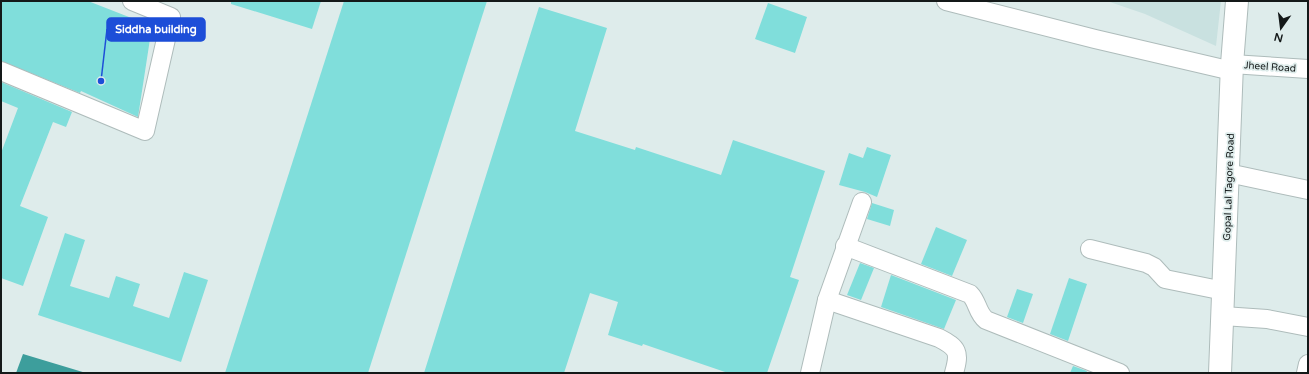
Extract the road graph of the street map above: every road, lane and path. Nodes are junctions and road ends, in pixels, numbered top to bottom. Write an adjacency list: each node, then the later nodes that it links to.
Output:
1 (132, 1): 6 (street)
2 (946, 1): 4 (street, Jheel Road)
3 (1237, 1): 4 (street, Gopal Lal Tagore Road)
4 (1232, 67): 5 (street, Jheel Road); 7 (street, Gopal Lal Tagore Road)
5 (1308, 69)
6 (1, 71)
7 (1228, 173): 8 (street); 12 (street, Gopal Lal Tagore Road)
8 (1308, 190)
9 (862, 202): 10 (street)
10 (845, 246): 13 (street); 19 (street)
11 (1090, 249): 12 (street)
12 (1224, 291): 14 (street, Gopal Lal Tagore Road)
13 (827, 300): 17 (street); 18 (street)
14 (1223, 316): 15 (street); 20 (street, Gopal Lal Tagore Road)
15 (1308, 327)
16 (1308, 364): 21 (street)
17 (810, 373)
18 (954, 373)
19 (1120, 373)
20 (1220, 373)
21 (1306, 373)

